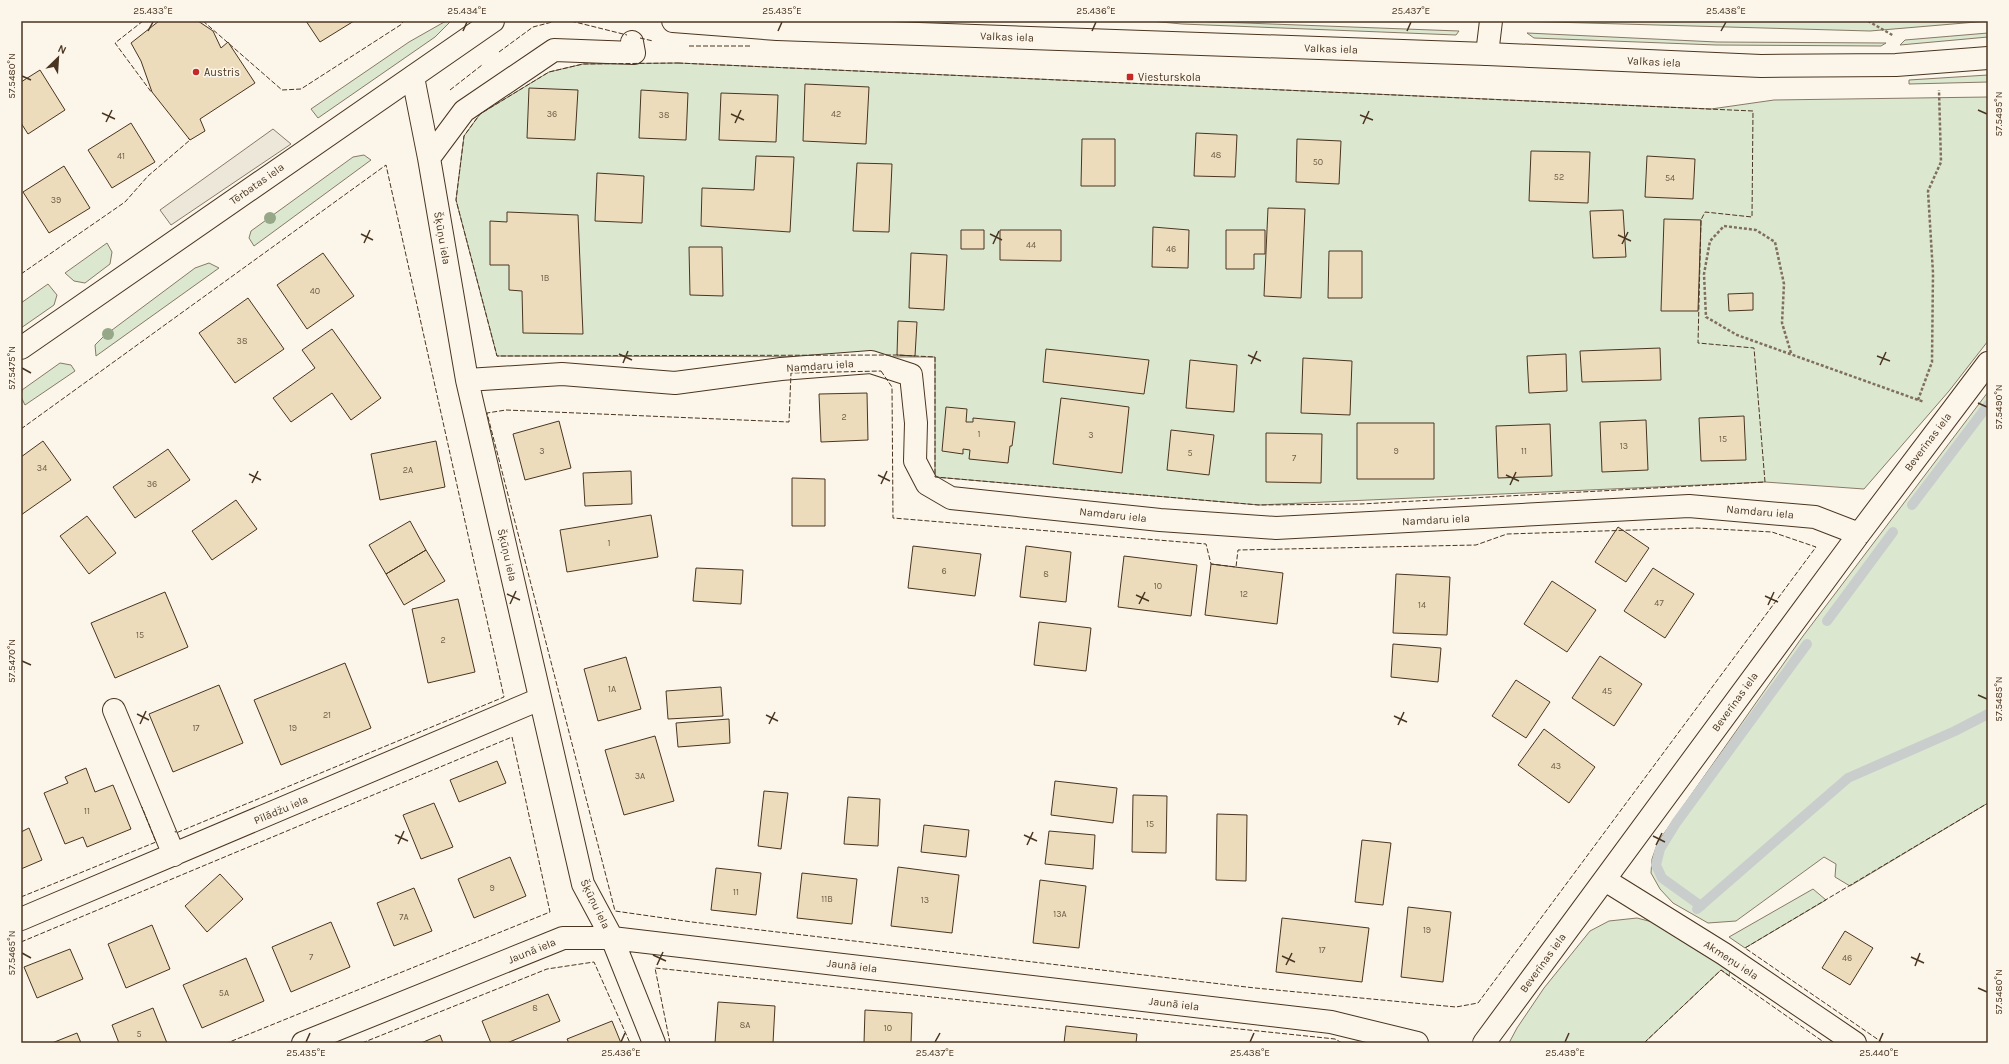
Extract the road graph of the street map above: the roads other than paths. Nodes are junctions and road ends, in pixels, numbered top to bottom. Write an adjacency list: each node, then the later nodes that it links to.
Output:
1 (493, 21): 7 (street, Tērbatas iela)
2 (673, 21): 5 (street, Valkas iela)
3 (1491, 21): 5 (street)
4 (632, 42): 8 (street)
5 (1487, 54): 6 (street, Valkas iela)
6 (1988, 58)
7 (413, 77): 8 (street, Šķūņu iela); 9 (street, Tērbatas iela)
8 (429, 158): 11 (street, Šķūņu iela)
9 (21, 348)
10 (1988, 363): 12 (street, Beverīnas iela)
11 (467, 380): 12 (street, Namdaru iela); 13 (street, Šķūņu iela)
12 (1858, 534): 16 (street, Beverīnas iela)
13 (540, 699): 15 (street, Pīlādžu iela); 18 (street, Šķūņu iela)
14 (114, 710): 15 (street)
15 (174, 855): 17 (street, Pīlādžu iela)
16 (1605, 880): 22 (street, Beverīnas iela); 23 (street, Akmeņu iela)
17 (21, 919)
18 (612, 938): 19 (street, Jaunā iela); 20 (street, Šķūņu iela); 21 (street, Jaunā iela)
19 (303, 1043)
20 (654, 1043)
21 (1417, 1043)
22 (1484, 1043)
23 (1855, 1043)

